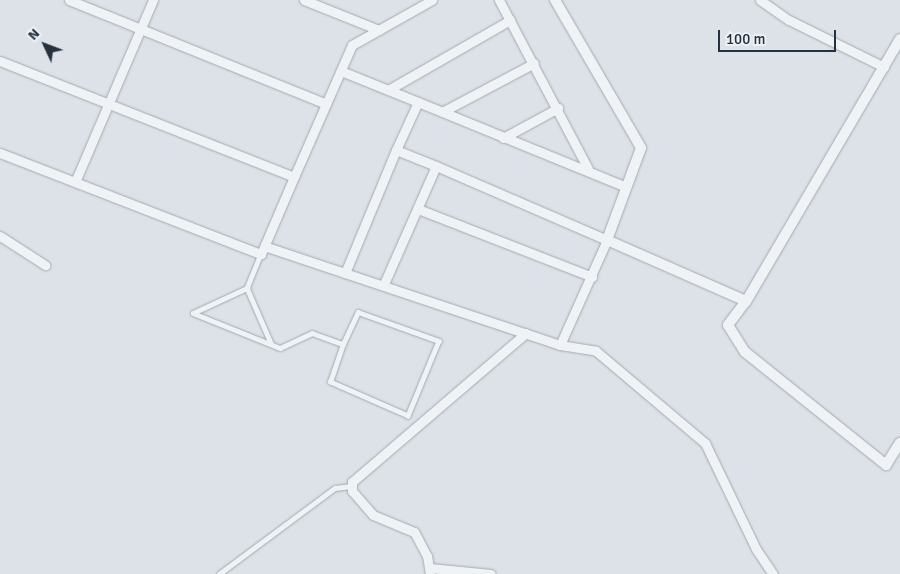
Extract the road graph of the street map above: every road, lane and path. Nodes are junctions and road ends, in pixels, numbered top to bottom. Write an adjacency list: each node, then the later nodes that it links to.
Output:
1 (69, 0): 9 (street)
2 (153, 0): 9 (street)
3 (304, 0): 10 (street)
4 (432, 0): 10 (street)
5 (499, 0): 8 (street)
6 (556, 0): 29 (street)
7 (760, 0): 14 (street)
8 (510, 20): 13 (street); 16 (street)
9 (141, 29): 18 (street); 19 (street)
10 (379, 30): 15 (street)
11 (900, 39): 14 (street)
12 (0, 61): 18 (street)
13 (534, 63): 20 (street); 21 (street)
14 (884, 67): 39 (street)
15 (341, 71): 16 (street); 19 (street)
16 (388, 90): 17 (street)
17 (418, 102): 21 (street); 23 (street)
18 (109, 104): 27 (street); 28 (street)
19 (326, 104): 27 (street)
20 (558, 108): 22 (street); 26 (street)
21 (442, 112): 22 (street)
22 (503, 138): 26 (street)
23 (396, 150): 25 (street); 35 (street)
24 (0, 154): 28 (street)
25 (436, 166): 30 (street); 32 (street)
26 (588, 169): 29 (street)
27 (294, 177): 33 (street)
28 (75, 182): 33 (street)
29 (626, 187): 32 (street)
30 (418, 209): 36 (street); 37 (street)
31 (0, 236): 34 (street)
32 (607, 240): 36 (street); 39 (street)
33 (264, 250): 35 (street); 38 (lane)
34 (45, 265)
35 (345, 273): 37 (street)
36 (592, 277): 43 (street)
37 (384, 284): 40 (street)
38 (247, 288): 41 (lane); 41 (lane)
39 (746, 302): 44 (street)
40 (526, 333): 43 (street); 45 (street)
41 (271, 343): 42 (lane)
42 (343, 344): 42 (lane)
43 (560, 345): 49 (street)
44 (900, 443)
45 (351, 486): 46 (street); 47 (lane)
46 (430, 571): 48 (street)
47 (219, 574)
48 (491, 574)
49 (773, 574)

